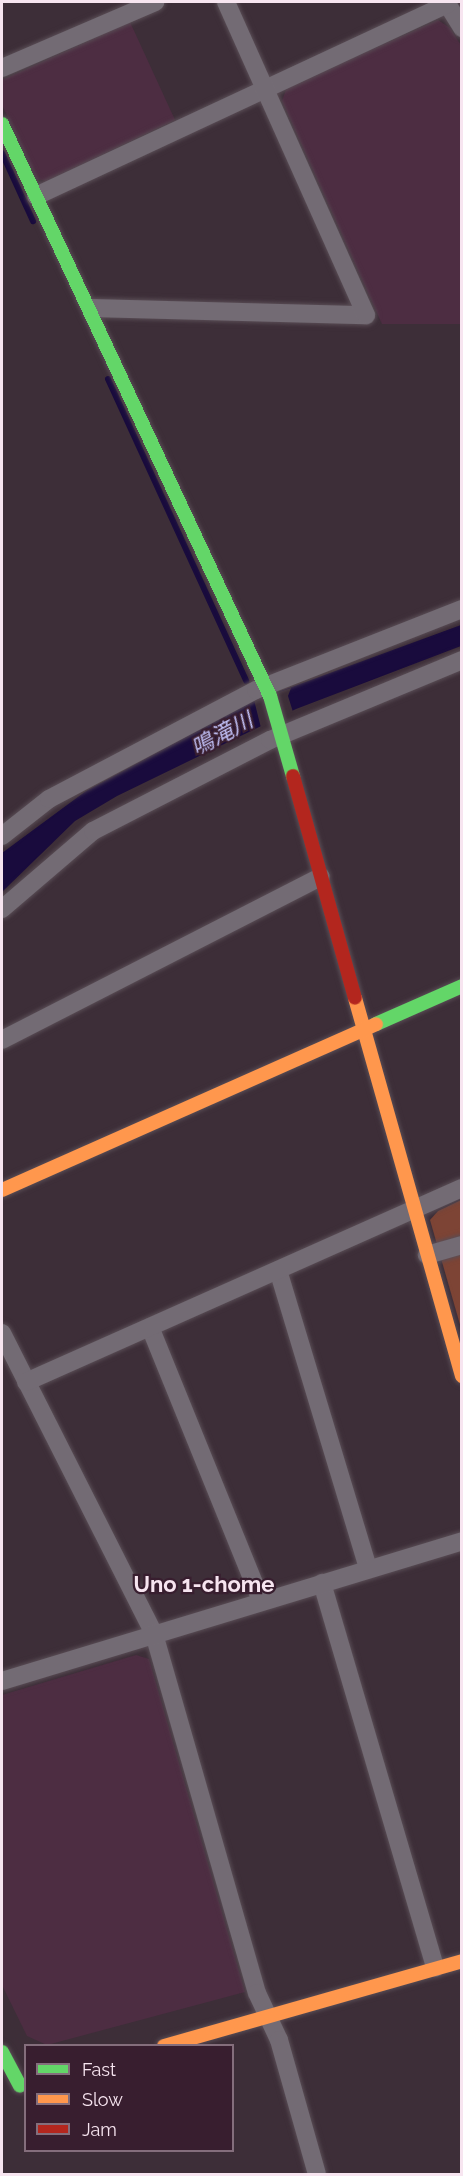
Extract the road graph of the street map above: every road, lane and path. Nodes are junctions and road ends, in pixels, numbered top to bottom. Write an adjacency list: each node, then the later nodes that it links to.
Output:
1 (154, 2): 5 (street)
2 (226, 2): 6 (street)
3 (447, 3): 4 (street); 6 (street)
4 (462, 28)
5 (2, 68)
6 (265, 89): 8 (street); 9 (street)
7 (2, 124): 8 (street)
8 (36, 196): 9 (street)
9 (91, 308): 12 (street)
10 (462, 609): 12 (street)
11 (462, 660): 13 (street)
12 (268, 691): 13 (street); 14 (street)
13 (280, 726): 15 (street); 16 (street)
14 (2, 836)
15 (321, 878): 18 (street); 19 (street)
16 (2, 909)
17 (462, 986): 18 (street)
18 (362, 1030): 21 (street); 22 (street)
19 (2, 1040)
20 (462, 1188): 22 (street)
21 (2, 1190)
22 (414, 1209): 24 (street); 25 (street)
23 (462, 1245): 24 (street)
24 (427, 1256): 28 (street)
25 (278, 1270): 26 (street); 31 (street)
26 (150, 1327): 29 (street); 33 (street)
27 (2, 1333): 29 (street)
28 (462, 1376)
29 (26, 1382): 34 (street)
30 (462, 1541): 31 (street)
31 (368, 1569): 32 (street)
32 (322, 1583): 33 (street); 37 (street)
33 (261, 1602): 34 (street)
34 (154, 1634): 35 (street); 38 (street)
35 (2, 1681)
36 (462, 1961): 37 (street)
37 (435, 1968): 38 (street)
38 (268, 2016): 39 (street); 43 (street)
39 (172, 2044)
40 (2, 2052): 41 (street)
41 (22, 2085): 42 (street)
42 (2, 2092)
43 (316, 2175)

